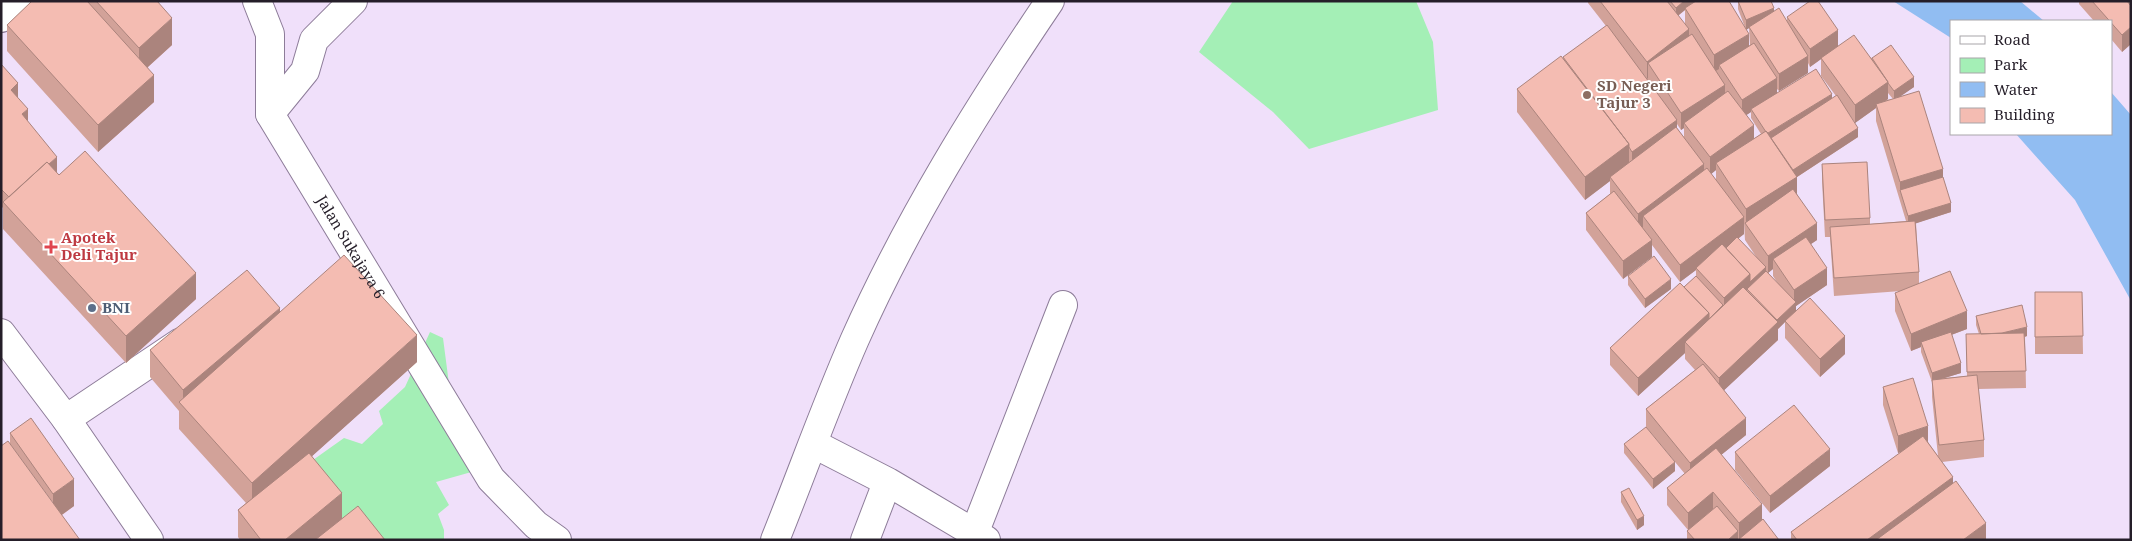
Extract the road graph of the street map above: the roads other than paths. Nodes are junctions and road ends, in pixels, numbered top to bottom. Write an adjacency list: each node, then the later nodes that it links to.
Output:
1 (22, 1): 5 (main road)
2 (258, 1): 6 (main road)
3 (353, 1): 6 (main road)
4 (1050, 1): 11 (main road)
5 (1, 18)
6 (270, 114): 15 (main road, Jalan Sukajaya 6)
7 (1063, 305): 13 (main road)
8 (205, 326): 10 (main road)
9 (1, 333): 10 (main road)
10 (66, 419): 14 (main road)
11 (814, 444): 13 (main road); 16 (main road)
12 (883, 493): 17 (main road)
13 (980, 537)
14 (149, 540)
15 (557, 540)
16 (775, 540)
17 (866, 540)

